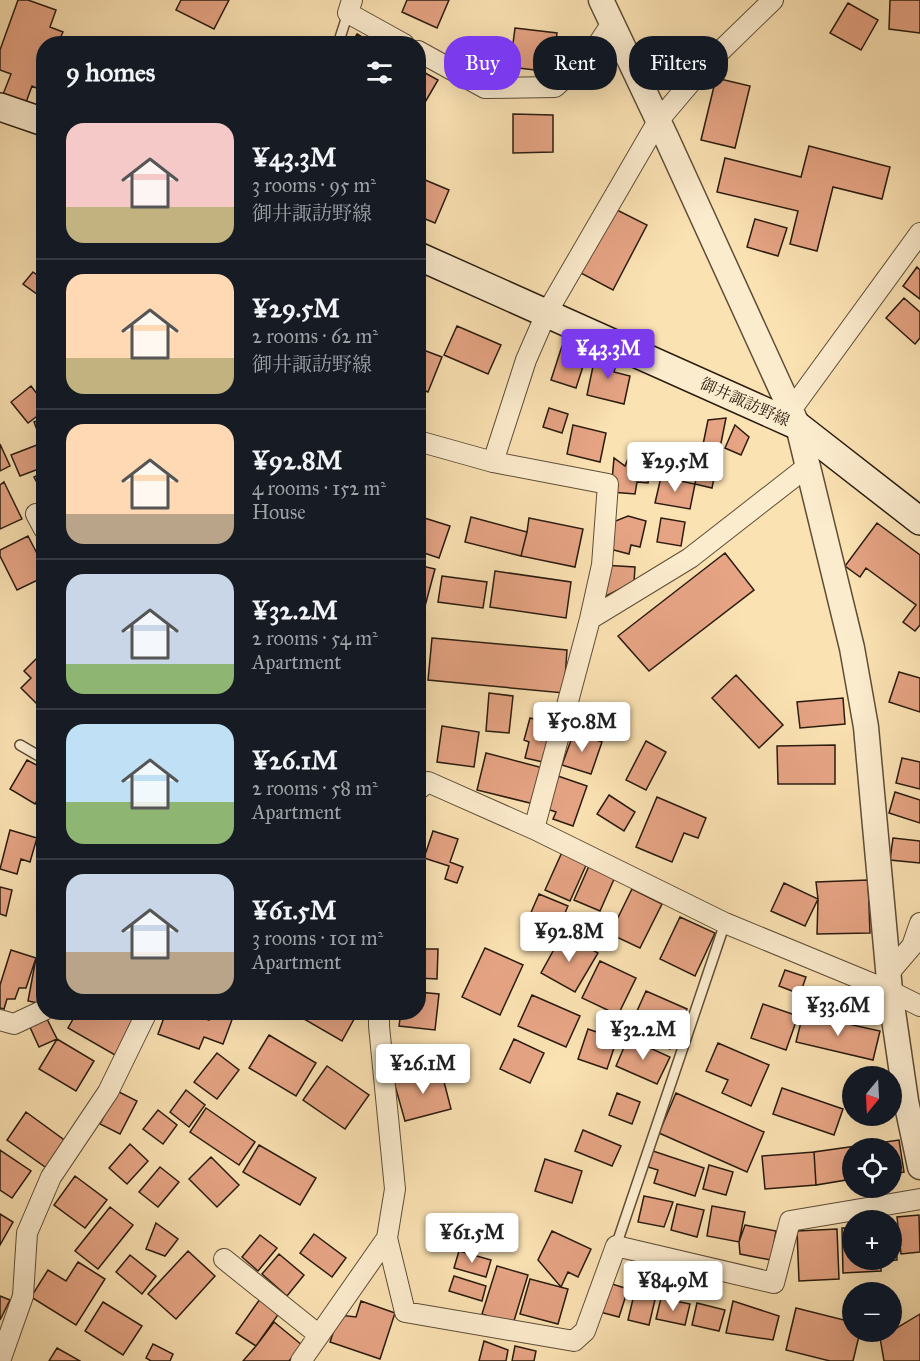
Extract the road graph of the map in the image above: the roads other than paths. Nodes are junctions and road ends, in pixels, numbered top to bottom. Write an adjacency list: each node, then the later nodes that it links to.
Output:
1 (601, 0): 4 (street)
2 (774, 0): 10 (street)
3 (350, 6): 5 (lane); 6 (street)
4 (612, 23): 7 (street); 10 (street)
5 (341, 36)
6 (393, 36)
7 (426, 55)
8 (0, 107): 9 (main road)
9 (36, 119)
10 (658, 121): 13 (street); 14 (street)
11 (920, 233): 14 (street)
12 (426, 260): 13 (main road, 御井諏訪野線)
13 (546, 314): 14 (main road, 御井諏訪野線); 16 (street)
14 (795, 418): 17 (street); 18 (main road, 御井諏訪野線)
15 (426, 443): 16 (street)
16 (494, 462): 19 (street)
17 (808, 466): 19 (street); 26 (street)
18 (920, 521)
19 (590, 619): 23 (street)
20 (20, 745): 21 (lane)
21 (36, 754)
22 (426, 784): 23 (street)
23 (534, 829): 24 (street)
24 (725, 923): 26 (street); 35 (lane)
25 (920, 923): 26 (street)
26 (889, 983): 27 (street); 32 (street)
27 (920, 1006)
28 (36, 1014): 29 (street)
29 (0, 1020)
30 (143, 1020): 38 (street)
31 (379, 1020): 34 (street)
32 (920, 1167)
33 (920, 1199): 35 (street)
34 (387, 1238): 35 (street); 37 (street)
35 (616, 1246)
36 (224, 1259): 37 (street)
37 (319, 1335): 39 (street)
38 (0, 1361)
39 (301, 1361)

